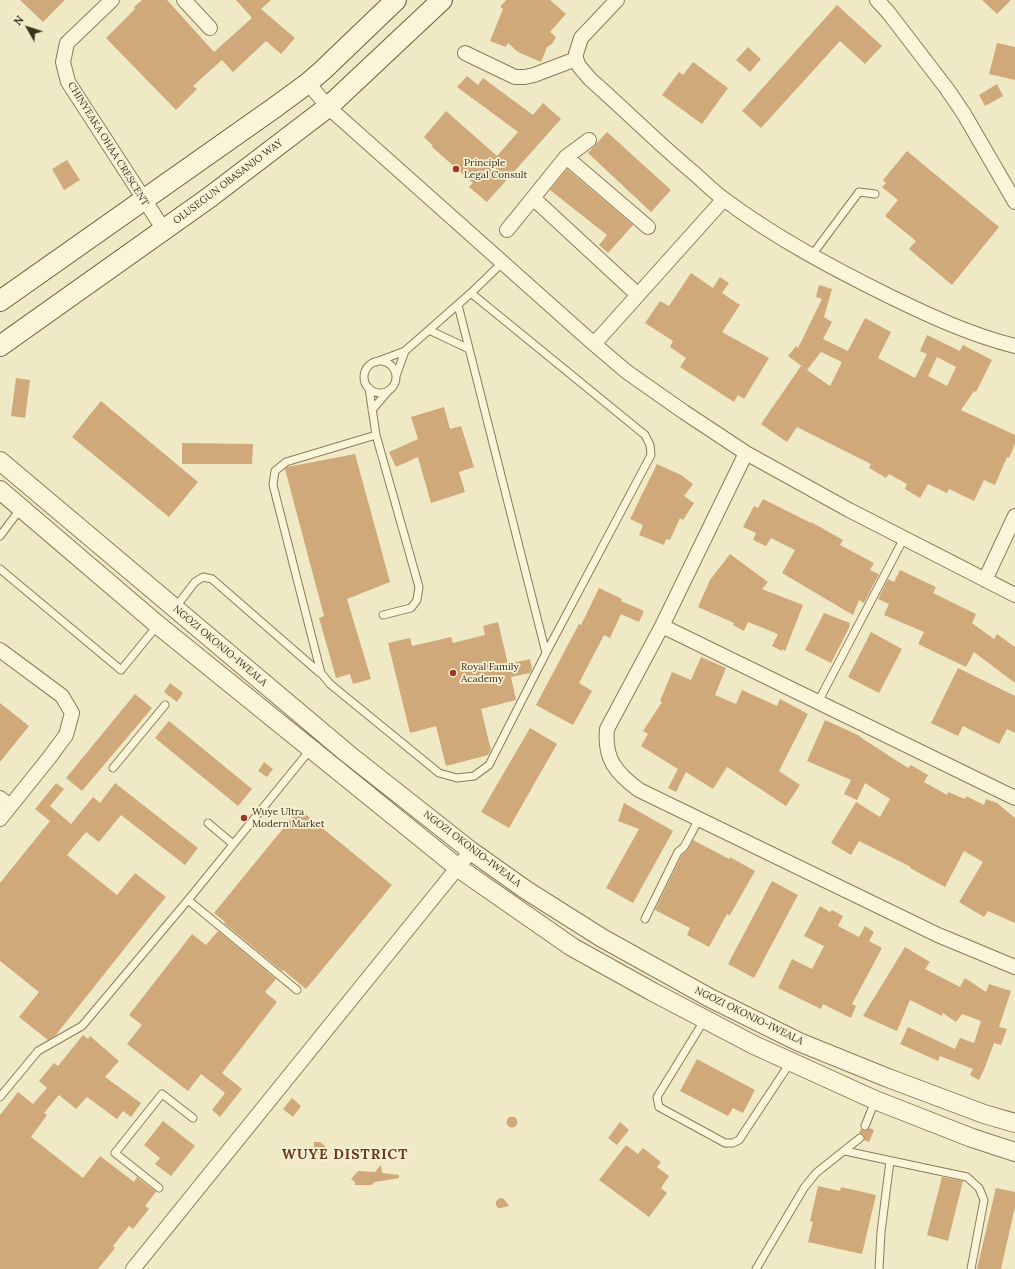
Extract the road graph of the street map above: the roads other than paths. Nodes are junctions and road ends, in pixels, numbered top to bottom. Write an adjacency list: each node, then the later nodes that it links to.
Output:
1 (112, 0): 17 (street, CHINYEAKA OHAA CRESCENT)
2 (184, 0): 7 (street)
3 (396, 0): 10 (main road)
4 (442, 0): 11 (main road, OLUSEGUN OBASANJO WAY)
5 (617, 0): 9 (street)
6 (877, 0): 15 (street)
7 (210, 28)
8 (465, 53): 9 (street)
9 (576, 59): 18 (street)
10 (308, 83): 11 (street); 17 (main road)
11 (328, 106): 20 (main road, OLUSEGUN OBASANJO WAY); 23 (street)
12 (588, 140): 13 (street)
13 (566, 157): 16 (street); 19 (street)
14 (875, 194): 22 (lane)
15 (1013, 196)
16 (533, 198): 21 (street); 25 (street)
17 (143, 199): 20 (street, CHINYEAKA OHAA CRESCENT); 26 (main road)
18 (724, 199): 22 (street); 25 (street)
19 (648, 227)
20 (164, 230): 30 (main road, OLUSEGUN OBASANJO WAY)
21 (507, 230)
22 (812, 255): 31 (street)
23 (502, 263): 24 (lane); 29 (street)
24 (471, 293): 27 (lane); 55 (lane)
25 (638, 295): 29 (street)
26 (0, 301)
27 (458, 305): 28 (lane); 32 (lane)
28 (429, 330): 32 (lane); 33 (lane)
29 (594, 344): 40 (street)
30 (0, 346)
31 (1015, 346)
32 (469, 349): 55 (lane)
33 (405, 352): 34 (lane); 35 (lane)
34 (376, 362): 35 (lane); 36 (lane)
35 (396, 376): 37 (lane)
36 (369, 388): 37 (lane); 38 (lane)
37 (389, 390): 38 (lane)
38 (372, 410): 39 (lane)
39 (376, 435): 51 (lane); 56 (lane)
40 (746, 453): 46 (street); 53 (street)
41 (0, 460): 50 (street, NGOZI OKONJO-IWEALA)
42 (0, 490): 43 (street)
43 (20, 508): 45 (lane); 52 (street)
44 (1015, 516): 48 (street)
45 (0, 536)
46 (904, 538): 48 (street); 57 (lane)
47 (0, 568): 52 (lane)
48 (985, 580): 49 (street)
49 (1015, 595)
50 (175, 608): 56 (lane); 67 (street, NGOZI OKONJO-IWEALA)
51 (383, 615)
52 (158, 625): 59 (street)
53 (662, 626): 57 (street); 64 (street)
54 (0, 650): 62 (street)
55 (546, 652): 56 (lane)
56 (321, 673)
57 (818, 702): 61 (street)
58 (165, 705): 60 (lane)
59 (310, 750): 66 (lane); 68 (street)
60 (113, 768)
61 (1015, 798)
62 (5, 802): 63 (street)
63 (0, 819)
64 (699, 819): 70 (lane); 71 (street)
65 (208, 823): 66 (lane)
66 (233, 844): 69 (lane)
67 (471, 851): 68 (street); 78 (street, NGOZI OKONJO-IWEALA)
68 (457, 867): 73 (street); 85 (street)
69 (188, 900): 72 (lane); 75 (lane)
70 (645, 919)
71 (1015, 967)
72 (297, 990)
73 (705, 1019): 74 (street); 74 (lane)
74 (790, 1062): 76 (street)
75 (0, 1097)
76 (875, 1100): 79 (lane); 82 (street)
77 (193, 1118): 84 (lane)
78 (1015, 1123)
79 (865, 1126)
80 (860, 1138): 81 (lane)
81 (845, 1151): 83 (lane); 86 (lane)
82 (1015, 1152)
83 (890, 1160): 87 (lane); 88 (lane)
84 (159, 1188)
85 (133, 1269)
86 (756, 1269)
87 (879, 1269)
88 (971, 1269)

